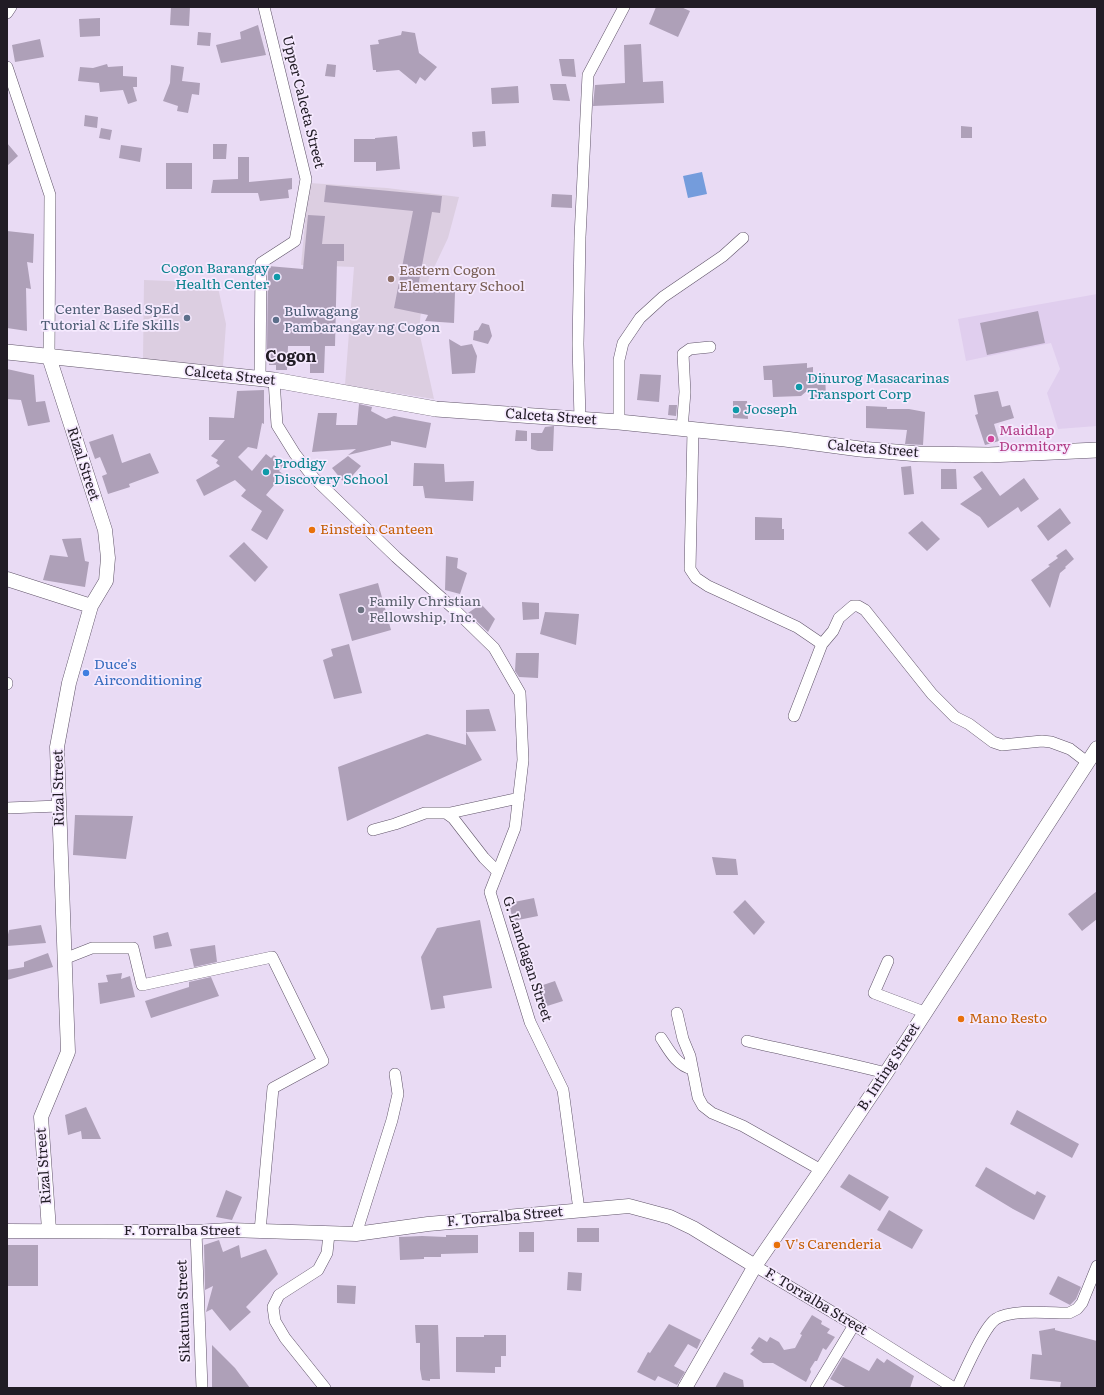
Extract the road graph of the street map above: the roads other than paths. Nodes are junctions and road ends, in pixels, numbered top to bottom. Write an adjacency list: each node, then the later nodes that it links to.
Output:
1 (11, 7): 4 (street)
2 (264, 7): 10 (street, Upper Calceta Street)
3 (624, 7): 11 (street)
4 (7, 13)
5 (7, 67): 9 (street)
6 (743, 238): 12 (street)
7 (710, 348): 13 (street)
8 (7, 352): 9 (main road, Calceta Street)
9 (49, 357): 10 (main road, Calceta Street); 16 (street, Rizal Street)
10 (267, 379): 11 (main road, Calceta Street); 20 (street, G. Lamdagan Street)
11 (580, 419): 12 (main road, Calceta Street)
12 (619, 422): 13 (main road, Calceta Street)
13 (688, 429): 14 (main road, Calceta Street); 17 (street)
14 (1097, 450)
15 (7, 579): 16 (street)
16 (91, 606): 21 (street, Rizal Street)
17 (822, 644): 18 (street); 19 (street)
18 (794, 716)
19 (1094, 755): 28 (street, B. Inting Street)
20 (518, 798): 23 (street); 25 (street, G. Lamdagan Street)
21 (59, 806): 22 (street); 26 (street, Rizal Street)
22 (7, 808)
23 (446, 813): 24 (street); 25 (street)
24 (373, 830)
25 (497, 871): 36 (street, G. Lamdagan Street)
26 (64, 959): 37 (street, Rizal Street); 39 (street)
27 (888, 961): 28 (street)
28 (924, 1012): 33 (street, B. Inting Street)
29 (678, 1013): 30 (street)
30 (683, 1039): 32 (street); 32 (street)
31 (747, 1041): 33 (street)
32 (692, 1069): 35 (street)
33 (886, 1073): 35 (street, B. Inting Street)
34 (395, 1074): 42 (street)
35 (821, 1170): 43 (street, B. Inting Street)
36 (579, 1210): 42 (street, F. Torralba Street); 43 (street, F. Torralba Street)
37 (49, 1230): 38 (street, F. Torralba Street); 40 (street, F. Torralba Street)
38 (7, 1231)
39 (260, 1231): 40 (street, F. Torralba Street); 41 (street, F. Torralba Street)
40 (196, 1232): 46 (street, Sikatuna Street)
41 (329, 1234): 42 (street, F. Torralba Street); 47 (street)
42 (356, 1234)
43 (755, 1266): 45 (street, F. Torralba Street); 48 (street, B. Inting Street)
44 (1097, 1266): 51 (street)
45 (854, 1325): 49 (street); 50 (street, F. Torralba Street)
46 (202, 1388)
47 (325, 1388)
48 (685, 1388)
49 (816, 1388)
50 (954, 1388)
51 (957, 1388)

